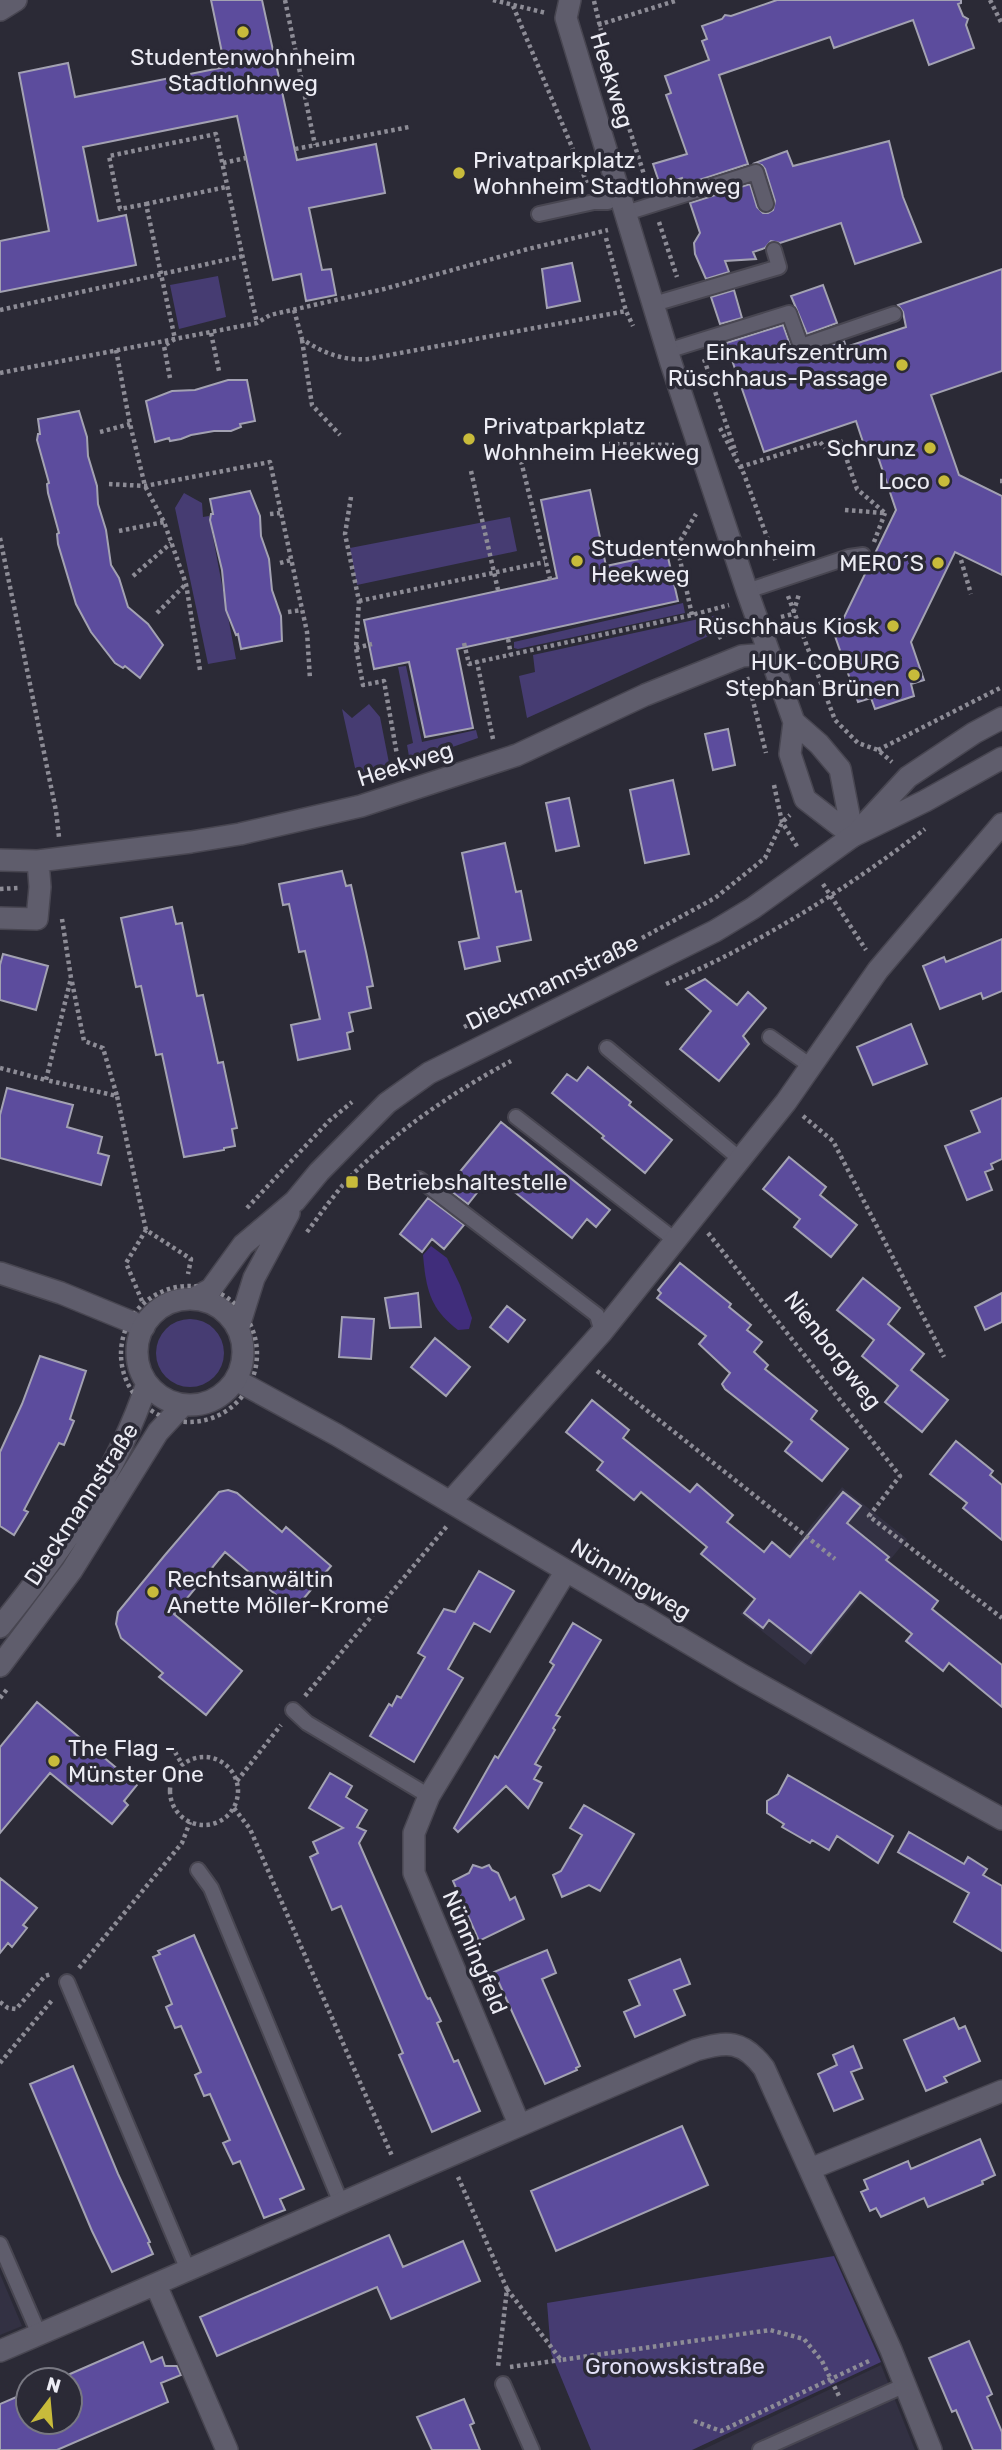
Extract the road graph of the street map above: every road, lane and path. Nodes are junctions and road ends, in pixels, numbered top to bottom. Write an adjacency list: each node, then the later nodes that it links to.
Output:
1 (16, 0): 7 (street)
2 (285, 0): 10 (path)
3 (570, 0): 18 (street, Heekweg)
4 (594, 0): 17 (path)
5 (990, 0): 8 (path)
6 (513, 6): 18 (path)
7 (0, 10)
8 (1002, 24)
9 (409, 127): 10 (path)
10 (315, 145): 11 (path)
11 (295, 149)
12 (246, 159): 13 (path)
13 (222, 163): 14 (path); 15 (path)
14 (226, 187): 15 (path); 22 (path)
15 (146, 204): 23 (path)
16 (766, 204): 17 (lane)
17 (654, 205): 18 (lane); 24 (path)
18 (614, 210): 19 (lane); 20 (path); 20 (path); 25 (street, Heekweg)
19 (539, 214)
20 (604, 231): 27 (path)
21 (774, 250): 24 (lane)
22 (243, 256): 23 (path); 30 (path)
23 (161, 273): 26 (path); 32 (path)
24 (683, 294): 25 (lane)
25 (654, 304): 36 (street, Heekweg)
26 (0, 310)
27 (294, 310): 30 (path); 33 (path)
28 (626, 311): 33 (path)
29 (894, 314): 34 (lane)
30 (257, 323): 31 (path)
31 (211, 333): 32 (path); 37 (path)
32 (175, 338): 35 (path); 39 (path)
33 (302, 339): 43 (path)
34 (698, 342): 36 (lane); 49 (path)
35 (116, 351): 38 (path); 41 (path)
36 (667, 351): 53 (street, Heekweg)
37 (219, 371)
38 (0, 373)
39 (170, 378)
40 (714, 418): 71 (path)
41 (130, 424): 42 (path); 54 (path)
42 (100, 432)
43 (340, 435)
44 (840, 440): 56 (path)
45 (609, 444): 46 (path)
46 (674, 445)
47 (825, 448): 49 (path)
48 (521, 461): 67 (path)
49 (740, 467): 51 (path)
50 (471, 471): 69 (path)
51 (748, 472)
52 (109, 484): 54 (path)
53 (712, 484): 75 (street, Heekweg); 83 (path)
54 (145, 486): 57 (path); 59 (path)
55 (351, 497): 78 (path)
56 (845, 510)
57 (280, 513): 58 (path); 66 (path)
58 (270, 514)
59 (164, 522): 60 (path); 62 (path)
60 (119, 531)
61 (0, 538): 64 (path)
62 (171, 543): 70 (path); 73 (path)
63 (863, 555): 71 (lane)
64 (2, 560): 107 (path)
65 (961, 560): 77 (path)
66 (290, 561): 68 (path); 79 (path)
67 (545, 562): 69 (path); 72 (path)
68 (280, 563)
69 (494, 573): 74 (path); 78 (path)
70 (134, 576)
71 (783, 579): 75 (lane); 82 (path)
72 (551, 583)
73 (186, 584): 81 (path); 92 (path)
74 (498, 590)
75 (747, 592): 83 (path); 84 (street, Heekweg)
76 (800, 594): 82 (path)
77 (971, 594)
78 (359, 601): 88 (path)
79 (302, 610): 80 (path); 93 (path)
80 (288, 612)
81 (156, 613)
82 (793, 614): 84 (path); 98 (path)
83 (692, 615): 90 (path)
84 (758, 624): 89 (street, Heekweg)
85 (508, 639): 90 (path)
86 (464, 643): 91 (path)
87 (372, 644): 88 (path)
88 (356, 648): 100 (path)
89 (768, 654): 96 (street, Heekweg); 107 (street, Heekweg)
90 (511, 655): 91 (path)
91 (477, 662): 97 (path)
92 (200, 670)
93 (310, 679)
94 (1002, 687): 98 (path)
95 (1002, 718): 101 (street, Dieckmannstraße)
96 (794, 722): 106 (street, Heekweg); 106 (street, Heekweg)
97 (493, 743)
98 (878, 750): 101 (path)
99 (1002, 758): 106 (street, Dieckmannstraße)
100 (387, 777)
101 (908, 777): 106 (street, Dieckmannstraße)
102 (782, 822): 110 (path)
103 (1002, 824): 114 (street)
104 (72, 834): 107 (path)
105 (47, 836): 107 (path)
106 (853, 836): 110 (street, Dieckmannstraße)
107 (52, 851): 108 (street, Heekweg); 113 (street)
108 (0, 860)
109 (881, 862): 111 (path)
110 (810, 867): 111 (path); 128 (street, Dieckmannstraße)
111 (831, 896): 114 (path); 116 (path)
112 (61, 911): 115 (path)
113 (0, 918)
114 (878, 970): 120 (street)
115 (71, 978): 122 (path); 123 (path)
116 (663, 985)
117 (770, 1037): 120 (lane)
118 (607, 1048): 126 (lane)
119 (523, 1055): 131 (path)
120 (812, 1067): 124 (street)
121 (0, 1068): 122 (path)
122 (46, 1080): 123 (path)
123 (117, 1096): 130 (path)
124 (786, 1102): 126 (street); 139 (path)
125 (516, 1117): 132 (lane)
126 (740, 1159): 129 (street)
127 (419, 1179): 138 (lane)
128 (295, 1201): 134 (street, Dieckmannstraße); 136 (street, Dieckmannstraße)
129 (694, 1216): 132 (street); 147 (path, Nienborgweg)
130 (146, 1230): 134 (path); 135 (path)
131 (303, 1238)
132 (675, 1240): 138 (street)
133 (0, 1273): 137 (street)
134 (197, 1291): 135 (path); 136 (street); 136 (path); 137 (street)
135 (143, 1303): 137 (path)
136 (247, 1319): 141 (street, Dieckmannstraße); 141 (path)
137 (136, 1324): 142 (street); 142 (path)
138 (602, 1332): 140 (street)
139 (944, 1357)
140 (580, 1358): 144 (street); 145 (path)
141 (243, 1383): 143 (street); 143 (path); 144 (street, Nünningweg)
142 (144, 1393): 143 (path); 143 (street); 148 (street, Dieckmannstraße)
143 (175, 1412): 149 (street, Dieckmannstraße)
144 (455, 1505): 146 (street, Nünningweg); 150 (path)
145 (835, 1559)
146 (566, 1571): 154 (street, Nünningfeld); 156 (street, Nünningweg)
147 (1002, 1618)
148 (0, 1626)
149 (0, 1666)
150 (293, 1710): 153 (path); 154 (lane)
151 (175, 1752): 152 (path)
152 (182, 1764): 153 (path); 157 (path)
153 (237, 1781): 155 (path)
154 (429, 1796): 163 (street, Nünningfeld)
155 (233, 1808): 157 (path); 166 (path)
156 (1002, 1819)
157 (190, 1822): 159 (path)
158 (198, 1870): 167 (lane)
159 (67, 1982): 160 (path); 161 (path); 169 (lane)
160 (0, 2002)
161 (0, 2063)
162 (1002, 2091): 165 (street)
163 (519, 2124): 164 (street); 165 (street)
164 (449, 2155): 166 (street); 171 (path)
165 (810, 2169): 174 (street)
166 (401, 2176): 167 (street)
167 (341, 2203): 169 (street)
168 (0, 2244): 172 (lane)
169 (188, 2270): 170 (street)
170 (156, 2285): 172 (street); 181 (street)
171 (507, 2289): 175 (path); 176 (path)
172 (39, 2334): 173 (street)
173 (0, 2350)
174 (891, 2350): 177 (path); 179 (street)
175 (561, 2360): 176 (path); 177 (path)
176 (497, 2369): 178 (path)
177 (831, 2379): 180 (path)
178 (503, 2384): 182 (lane)
179 (903, 2386): 183 (lane); 184 (street)
180 (694, 2421)
181 (227, 2450)
182 (532, 2450)
183 (760, 2450)
184 (930, 2450)

